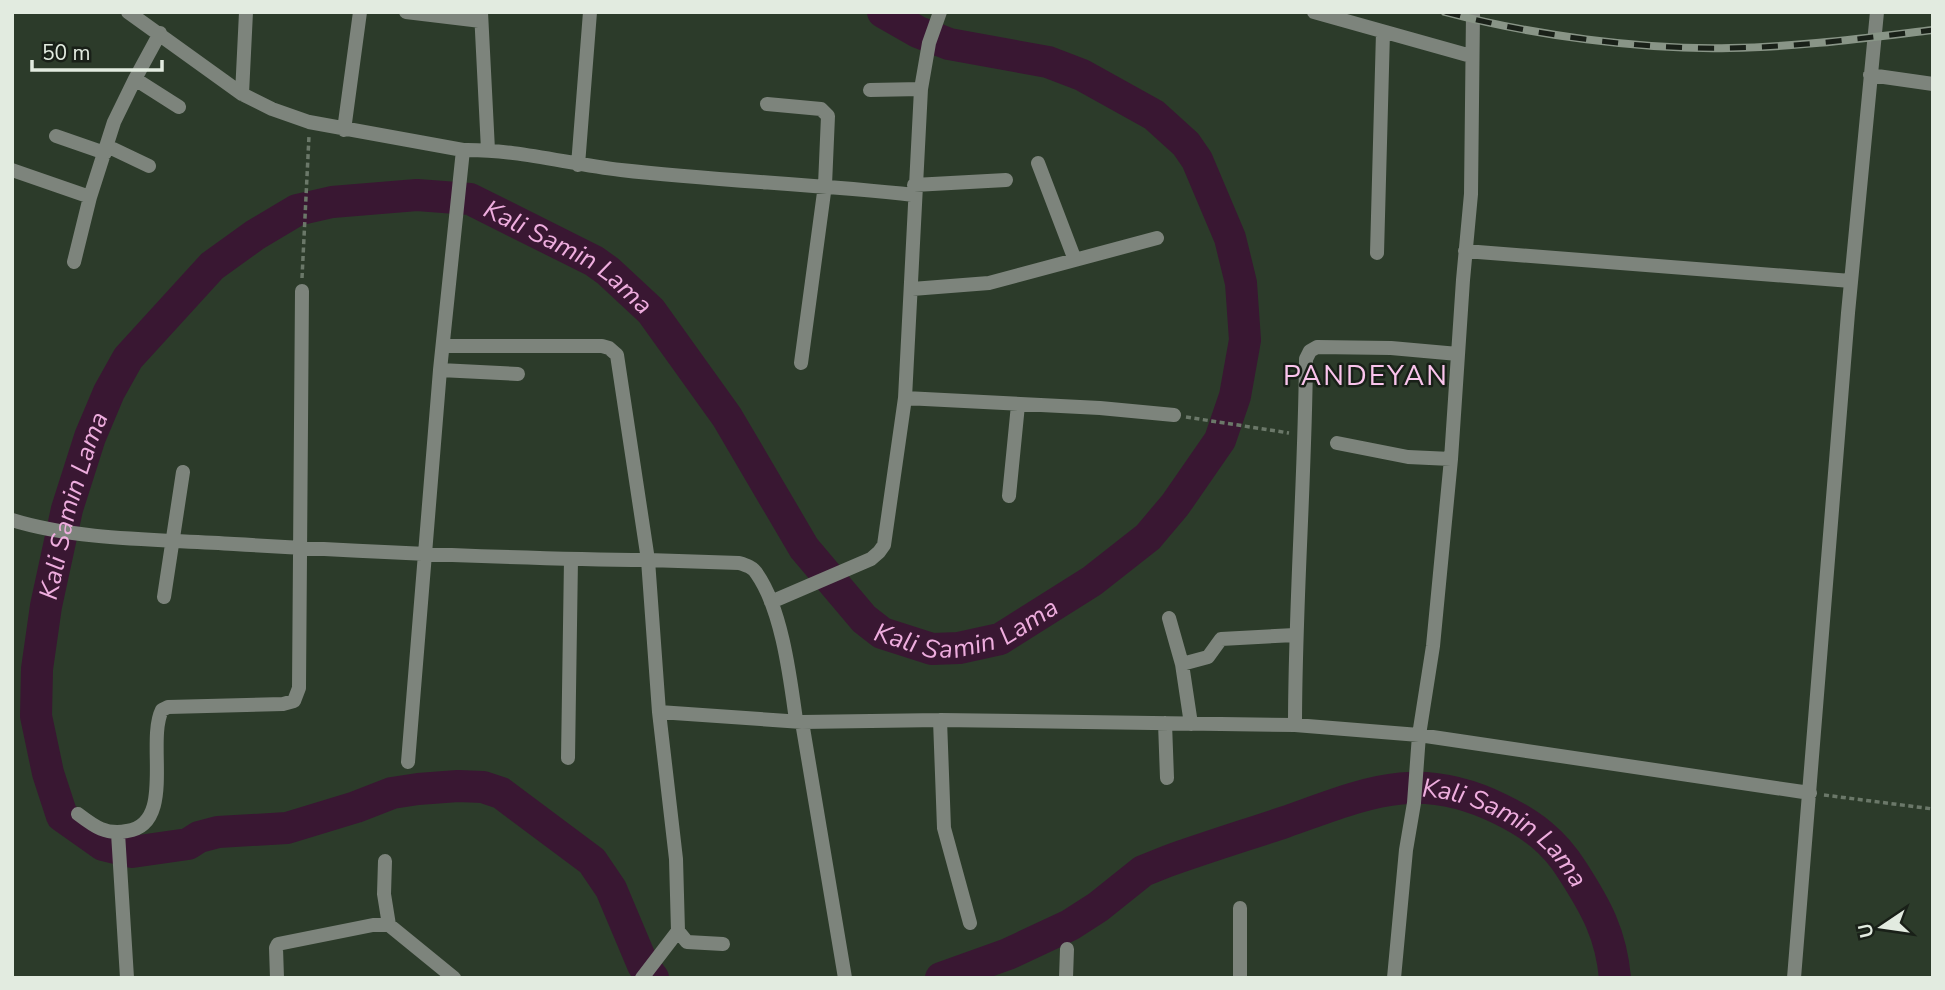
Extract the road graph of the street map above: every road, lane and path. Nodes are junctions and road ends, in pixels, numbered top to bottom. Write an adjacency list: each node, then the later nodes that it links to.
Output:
1 (128, 12): 12 (street)
2 (246, 12): 19 (street)
3 (360, 12): 23 (street)
4 (406, 12): 10 (street)
5 (590, 12): 29 (street)
6 (940, 12): 17 (street)
7 (1314, 12): 11 (street)
8 (1473, 12): 13 (street)
9 (1877, 12): 14 (street)
10 (481, 17): 27 (street)
11 (1383, 32): 13 (street); 38 (street)
12 (160, 33): 15 (street); 19 (street)
13 (1471, 56): 37 (street)
14 (1870, 75): 16 (street); 41 (street)
15 (135, 79): 21 (street); 25 (street)
16 (1933, 84)
17 (920, 89): 18 (street); 34 (street)
18 (870, 90)
19 (242, 94): 22 (street)
20 (767, 104): 33 (street)
21 (180, 107)
22 (309, 122): 23 (street); 43 (path)
23 (344, 130): 26 (street)
24 (56, 136): 25 (street)
25 (106, 149): 30 (street); 35 (street)
26 (463, 150): 27 (street); 44 (street)
27 (488, 150): 29 (street)
28 (1038, 163): 39 (street)
29 (578, 165): 33 (street)
30 (149, 166)
31 (12, 170): 35 (street)
32 (1006, 180): 34 (street)
33 (825, 185): 34 (street); 46 (street)
34 (914, 190): 42 (street)
35 (90, 197): 40 (street)
36 (1157, 238): 39 (street)
37 (1465, 251): 41 (street); 45 (street)
38 (1377, 253)
39 (1075, 260): 42 (street)
40 (74, 262)
41 (1851, 281): 78 (street)
42 (912, 289): 49 (street)
43 (302, 291): 59 (street)
44 (443, 346): 47 (street); 62 (street)
45 (1458, 354): 52 (street); 54 (street)
46 (801, 363)
47 (440, 370): 48 (street); 60 (street)
48 (518, 373)
49 (905, 398): 50 (street); 64 (street)
50 (1018, 405): 51 (street); 56 (street)
51 (1174, 415): 52 (path)
52 (1306, 436): 66 (street)
53 (1337, 443): 54 (street)
54 (1451, 459): 74 (street)
55 (183, 472): 58 (street)
56 (1009, 496)
57 (12, 520): 58 (street)
58 (173, 540): 59 (street); 63 (street)
59 (300, 547): 60 (street); 81 (street)
60 (426, 552): 61 (street); 76 (street)
61 (572, 559): 62 (street); 75 (street)
62 (648, 560): 64 (street); 68 (street)
63 (164, 597)
64 (771, 602): 70 (street)
65 (1169, 618): 67 (street)
66 (1295, 635): 67 (street); 73 (street)
67 (1182, 664): 72 (street)
68 (659, 712): 70 (street); 86 (street)
69 (940, 720): 70 (street); 71 (street); 84 (street)
70 (799, 721): 93 (street)
71 (1165, 723): 72 (street); 77 (street)
72 (1191, 724): 73 (street)
73 (1295, 725): 74 (street)
74 (1419, 735): 78 (street); 96 (street)
75 (568, 758)
76 (408, 762)
77 (1167, 778)
78 (1810, 793): 79 (path); 97 (street)
79 (1933, 809)
80 (78, 814): 81 (street)
81 (119, 843): 89 (street)
82 (385, 861): 85 (street)
83 (1240, 908): 95 (street)
84 (970, 923)
85 (389, 925): 90 (street); 91 (street)
86 (678, 932): 87 (street); 92 (street)
87 (723, 944)
88 (1067, 949): 94 (street)
89 (127, 978)
90 (278, 978)
91 (454, 978)
92 (642, 978)
93 (845, 978)
94 (1066, 978)
95 (1240, 978)
96 (1394, 978)
97 (1794, 978)

